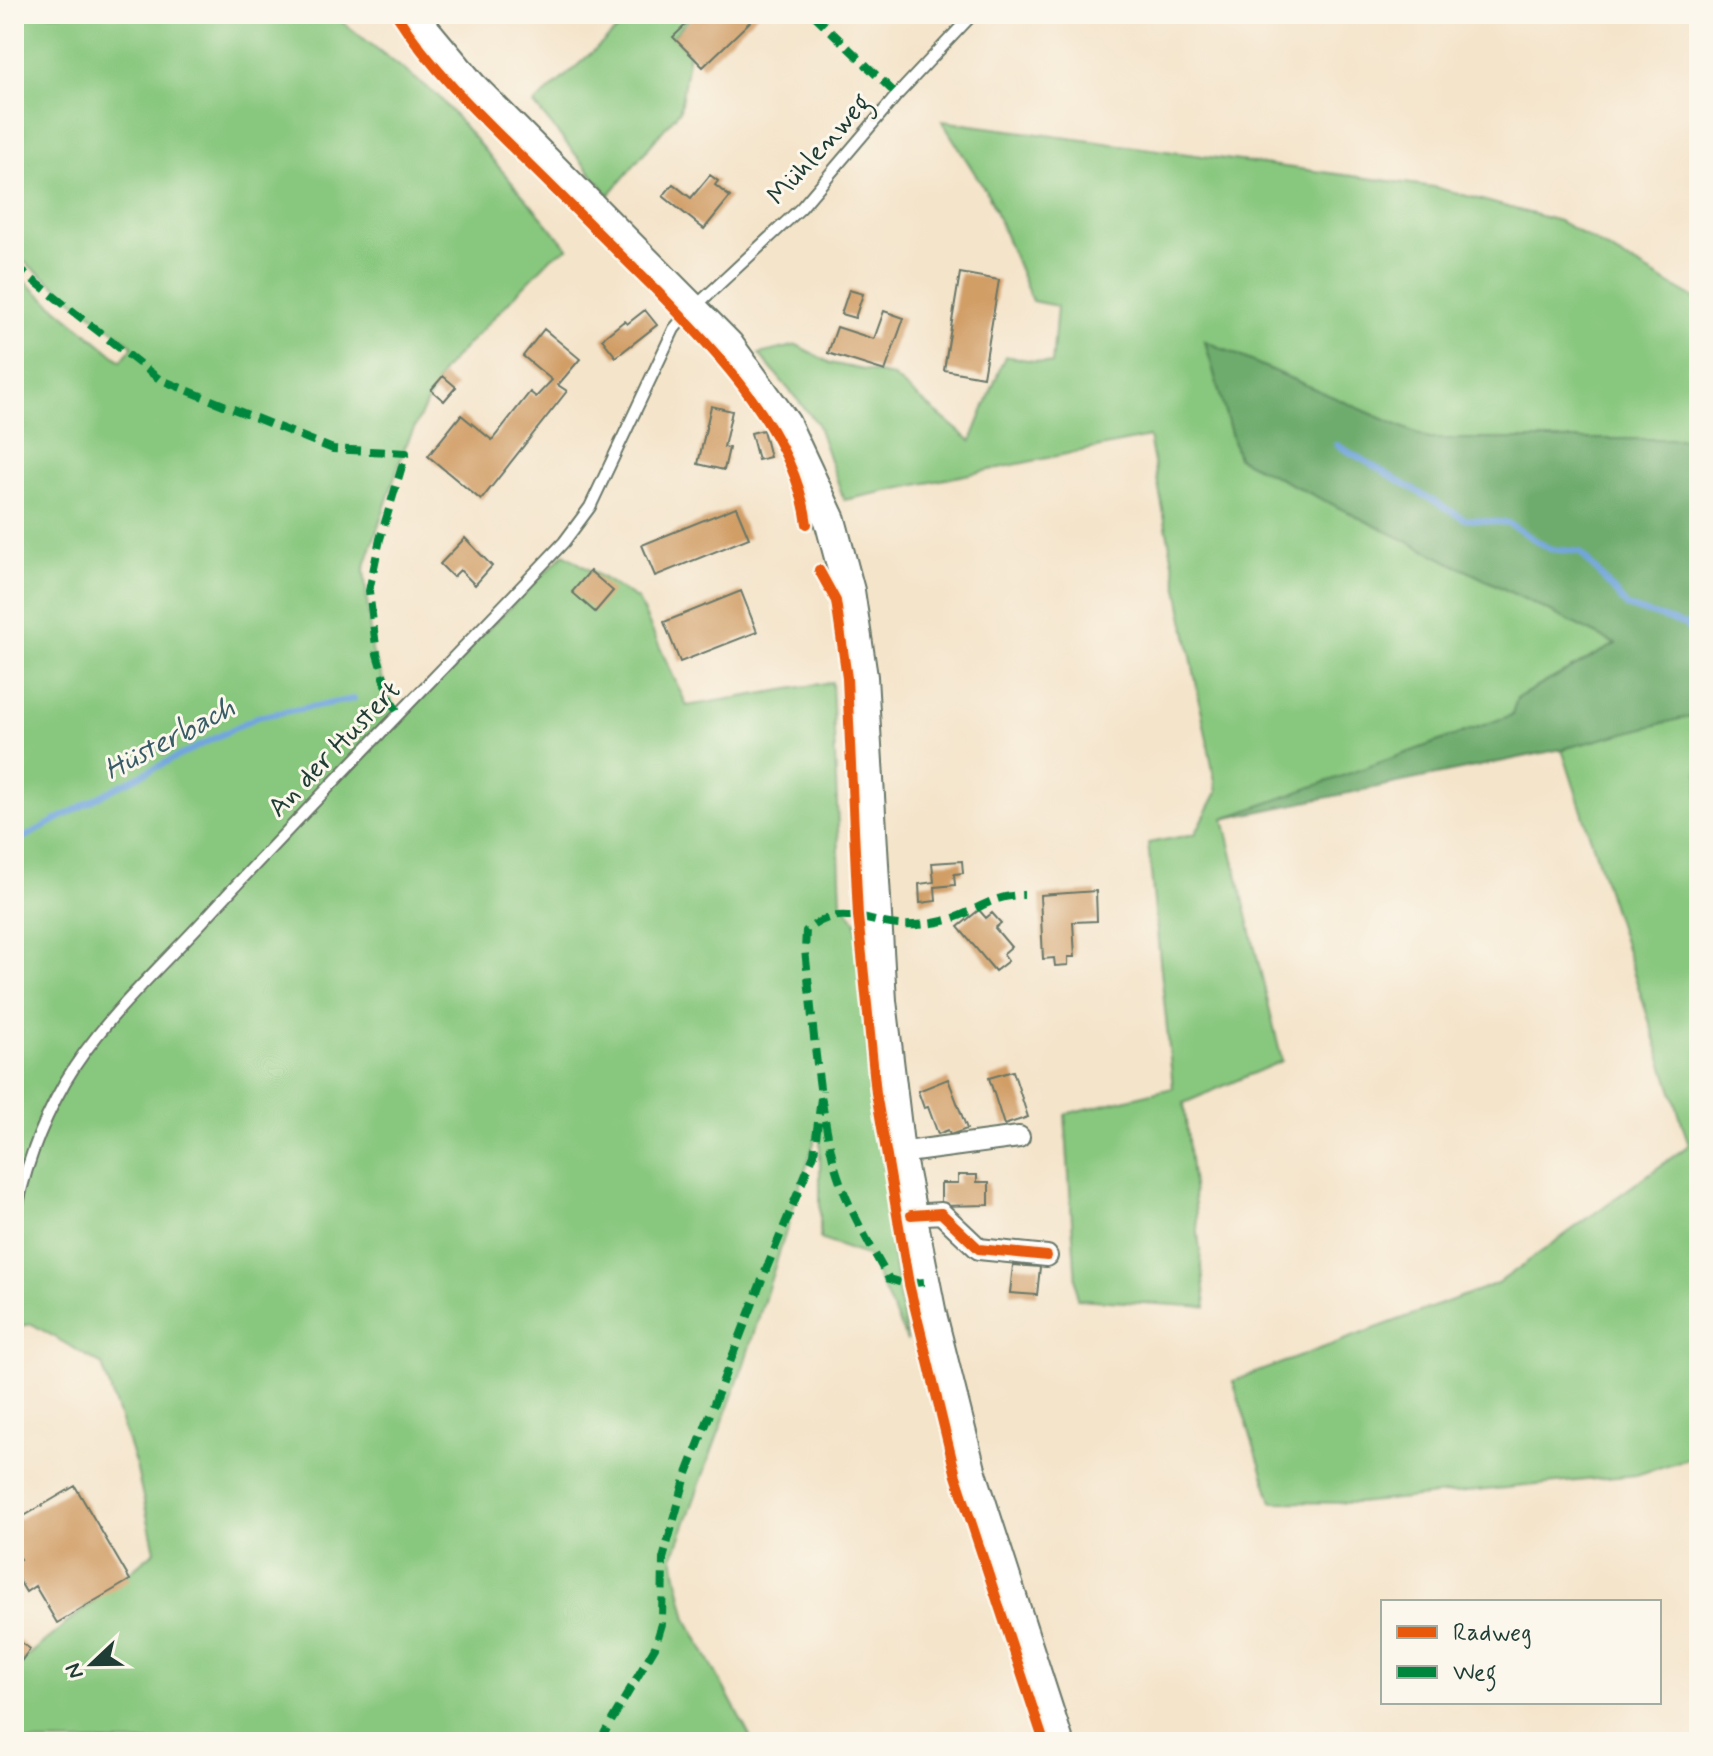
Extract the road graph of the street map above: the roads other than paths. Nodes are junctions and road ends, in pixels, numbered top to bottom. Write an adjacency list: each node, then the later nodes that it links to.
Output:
1 (411, 14): 3 (main road)
2 (973, 14): 3 (lane, Mühlenweg)
3 (693, 306): 5 (main road); 7 (lane, An der Hustert)
4 (1019, 1137): 5 (street)
5 (899, 1153): 6 (main road)
6 (911, 1215): 8 (street); 9 (main road)
7 (14, 1225)
8 (1047, 1256)
9 (1058, 1742)

